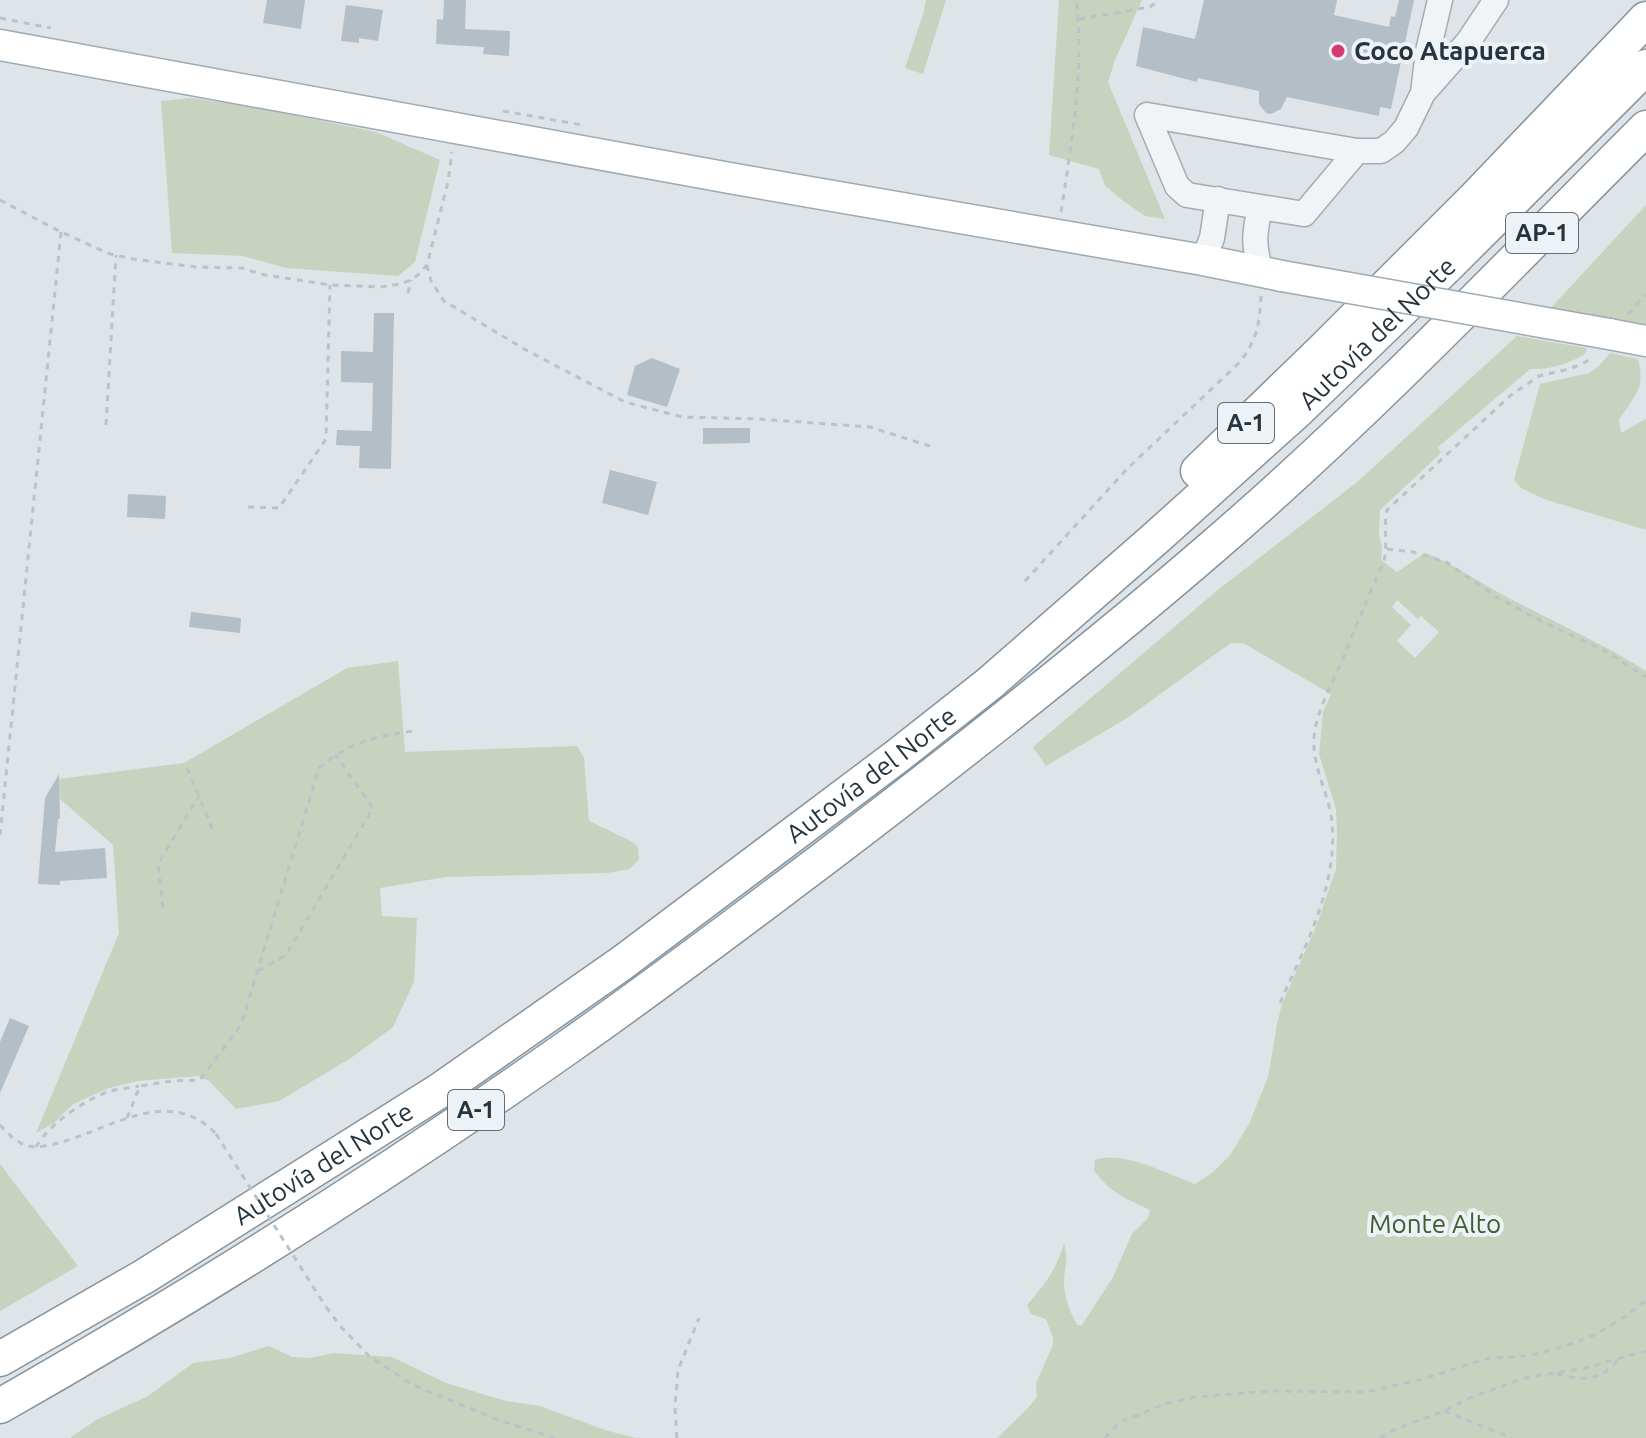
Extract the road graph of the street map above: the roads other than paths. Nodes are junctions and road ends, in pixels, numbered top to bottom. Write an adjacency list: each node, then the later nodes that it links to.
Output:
1 (1440, 0): 6 (lane)
2 (1496, 0): 6 (lane)
3 (1646, 19): 16 (highway, A-1)
4 (0, 45): 12 (main road)
5 (1646, 67): 16 (highway, Autovía del Norte / AP-1)
6 (1423, 93): 8 (lane)
7 (1646, 128): 14 (highway, Autovía del Norte / AP-1)
8 (1357, 151): 10 (lane); 11 (lane)
9 (1646, 161): 14 (highway, A-1)
10 (1218, 199): 11 (lane); 12 (lane)
11 (1260, 207): 13 (lane)
12 (1203, 260): 13 (main road)
13 (1271, 274): 15 (main road, bridge)
14 (1438, 338): 18 (highway, Autovía del Norte / A-1)
15 (1646, 341)
16 (828, 808): 17 (highway, Autovía del Norte / A-1)
17 (0, 1359)
18 (0, 1406)

